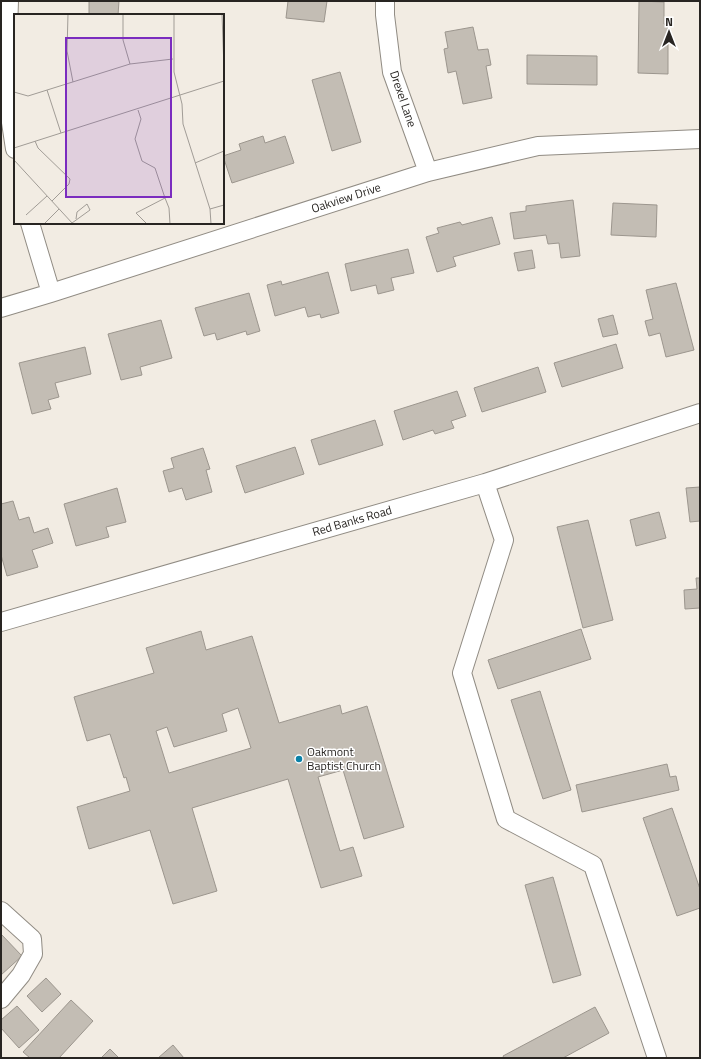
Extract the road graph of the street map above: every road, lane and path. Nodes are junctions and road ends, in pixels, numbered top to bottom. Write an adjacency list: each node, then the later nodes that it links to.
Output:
1 (9, 1): 4 (street)
2 (385, 1): 5 (street, Drexel Lane)
3 (700, 139): 5 (street, Oakview Drive)
4 (14, 142)
5 (428, 172): 7 (street, Oakview Drive)
6 (30, 224): 7 (street)
7 (51, 293): 8 (street, Oakview Drive)
8 (1, 308)
9 (700, 413): 10 (street, Red Banks Road)
10 (485, 483): 11 (street, Red Banks Road); 14 (street)
11 (1, 622)
12 (1, 911): 13 (street)
13 (1, 999)
14 (657, 1058)

